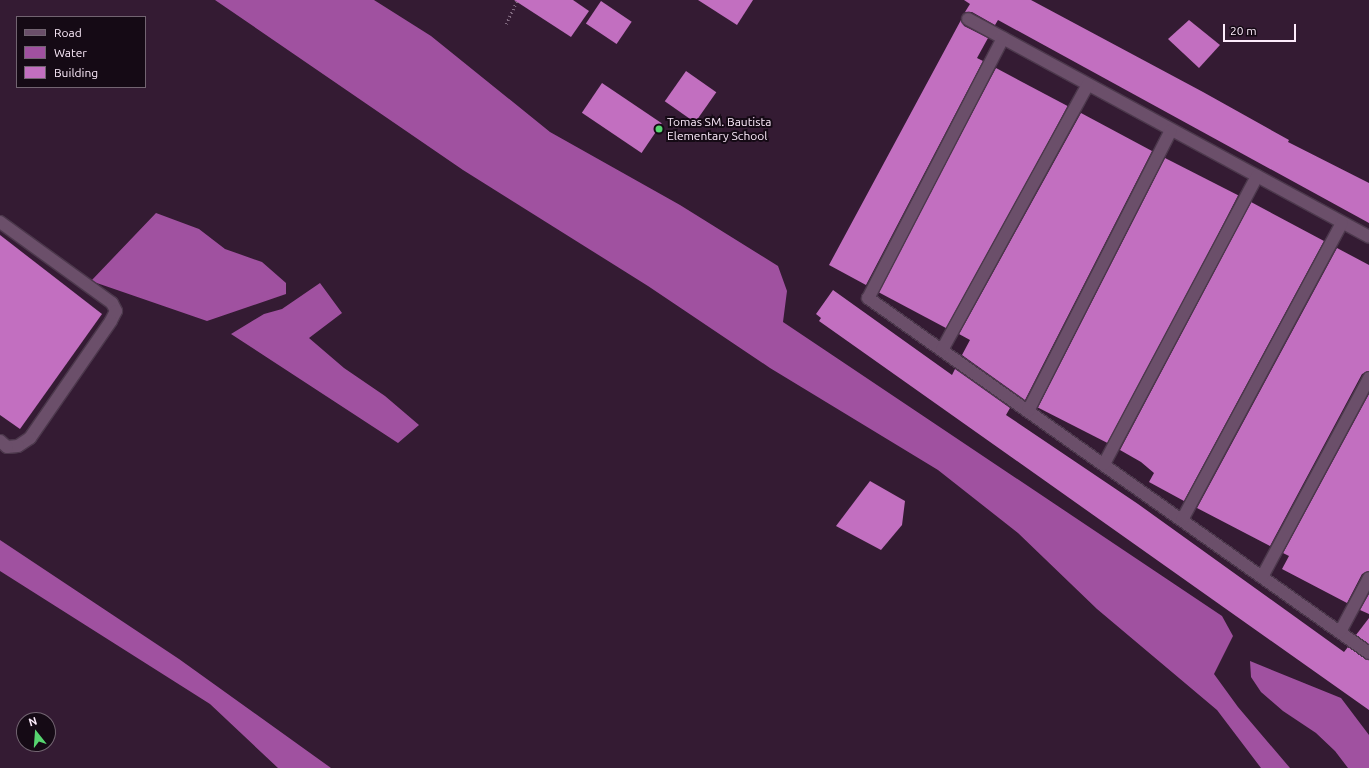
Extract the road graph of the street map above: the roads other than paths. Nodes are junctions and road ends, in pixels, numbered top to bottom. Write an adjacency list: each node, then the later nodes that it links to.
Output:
1 (968, 19): 2 (street)
2 (1003, 38): 3 (street); 9 (street)
3 (1088, 84): 4 (street); 9 (street)
4 (1171, 130): 5 (street); 11 (street)
5 (1257, 176): 7 (street); 13 (street)
6 (0, 222): 12 (street)
7 (1342, 223): 8 (street); 14 (street)
8 (1369, 237)
9 (942, 350): 11 (street)
10 (1369, 378): 15 (street)
11 (1028, 411): 13 (street)
12 (0, 441)
13 (1104, 464): 14 (street)
14 (1182, 520): 15 (street)
15 (1262, 577): 17 (street)
16 (1369, 578): 17 (street)
17 (1340, 632): 18 (street)
18 (1369, 653)

